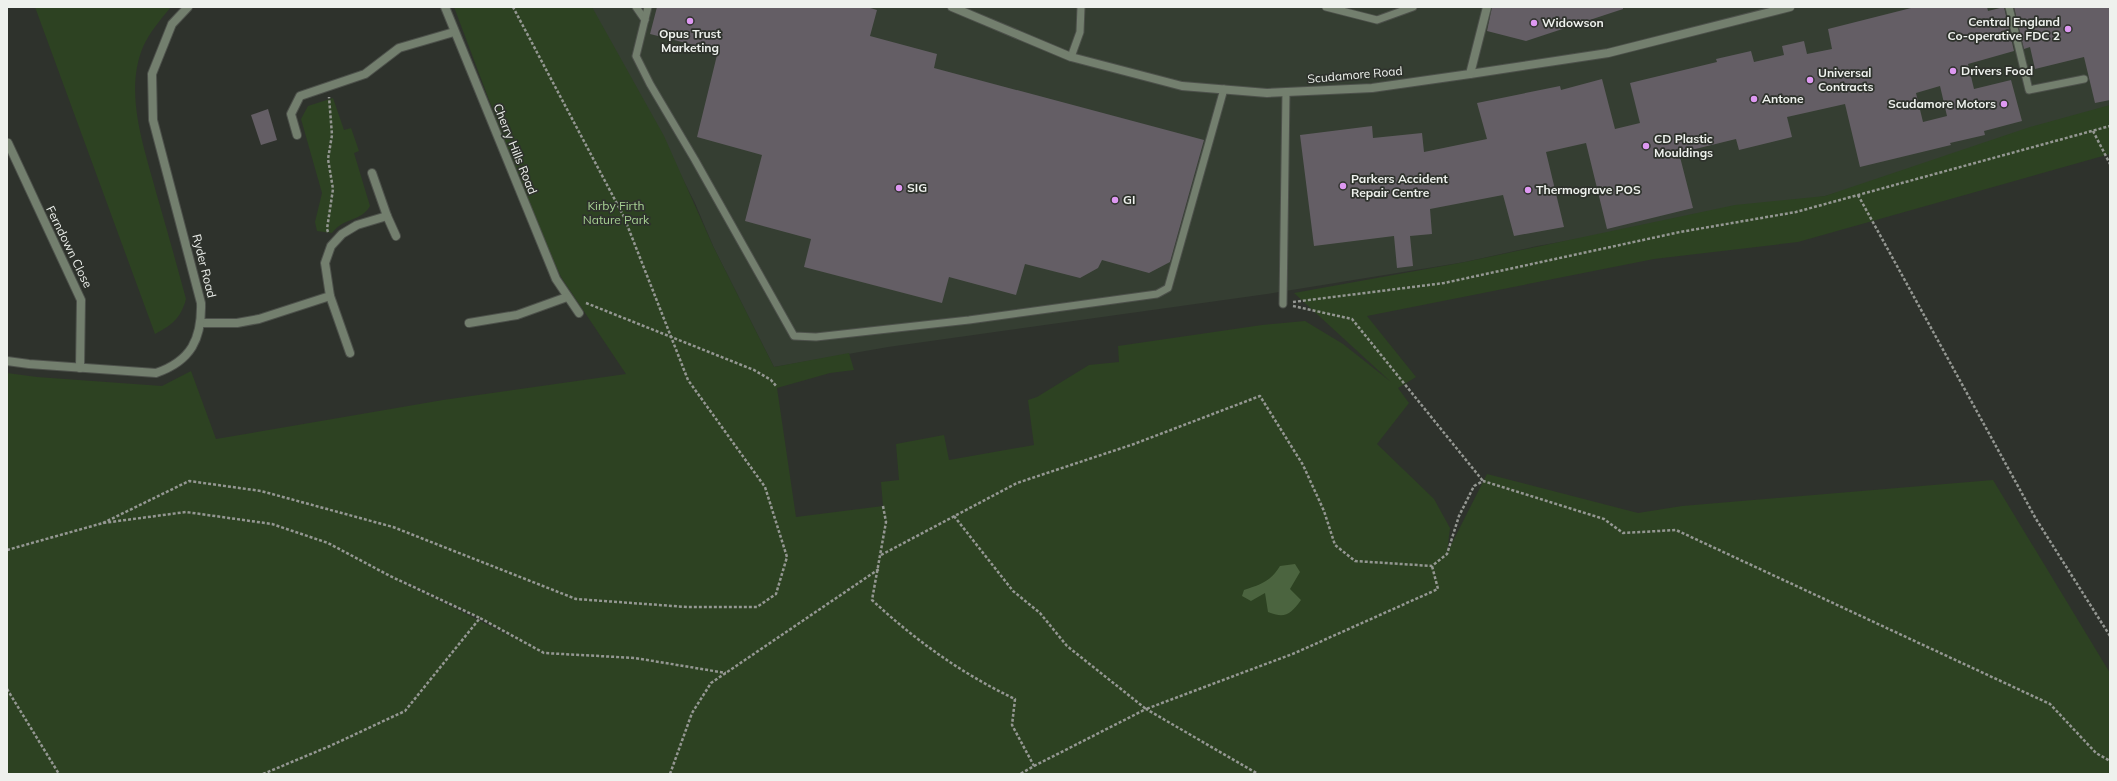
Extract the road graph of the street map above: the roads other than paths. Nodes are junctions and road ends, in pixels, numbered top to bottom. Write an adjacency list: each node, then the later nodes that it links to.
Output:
1 (188, 7): 28 (street, Ryder Road)
2 (445, 7): 13 (street, Cherry Hills Road)
3 (636, 7): 12 (lane)
4 (648, 7): 12 (lane)
5 (952, 7): 14 (street, Scudamore Road)
6 (1081, 7): 14 (lane)
7 (1326, 7): 8 (lane)
8 (1413, 7)
9 (1487, 7): 15 (street)
10 (1790, 7): 15 (street, Scudamore Road)
11 (2009, 7): 16 (lane)
12 (644, 20): 17 (lane)
13 (454, 32): 19 (street); 25 (street, Cherry Hills Road)
14 (1071, 58): 17 (street, Scudamore Road)
15 (1470, 74): 18 (street, Scudamore Road)
16 (2084, 79)
17 (1224, 89): 18 (street, Scudamore Road)
18 (1286, 92): 26 (lane)
19 (297, 135)
20 (8, 143): 32 (street, Ferndown Close)
21 (372, 173): 22 (street)
22 (387, 216): 23 (street); 24 (street)
23 (396, 236)
24 (330, 296): 28 (street); 30 (street)
25 (567, 297): 27 (street, Cherry Hills Road); 29 (street)
26 (1283, 304)
27 (577, 311)
28 (202, 323): 32 (street, Ryder Road)
29 (469, 323)
30 (350, 354)
31 (7, 361): 32 (street, Ryder Road)
32 (80, 368)

